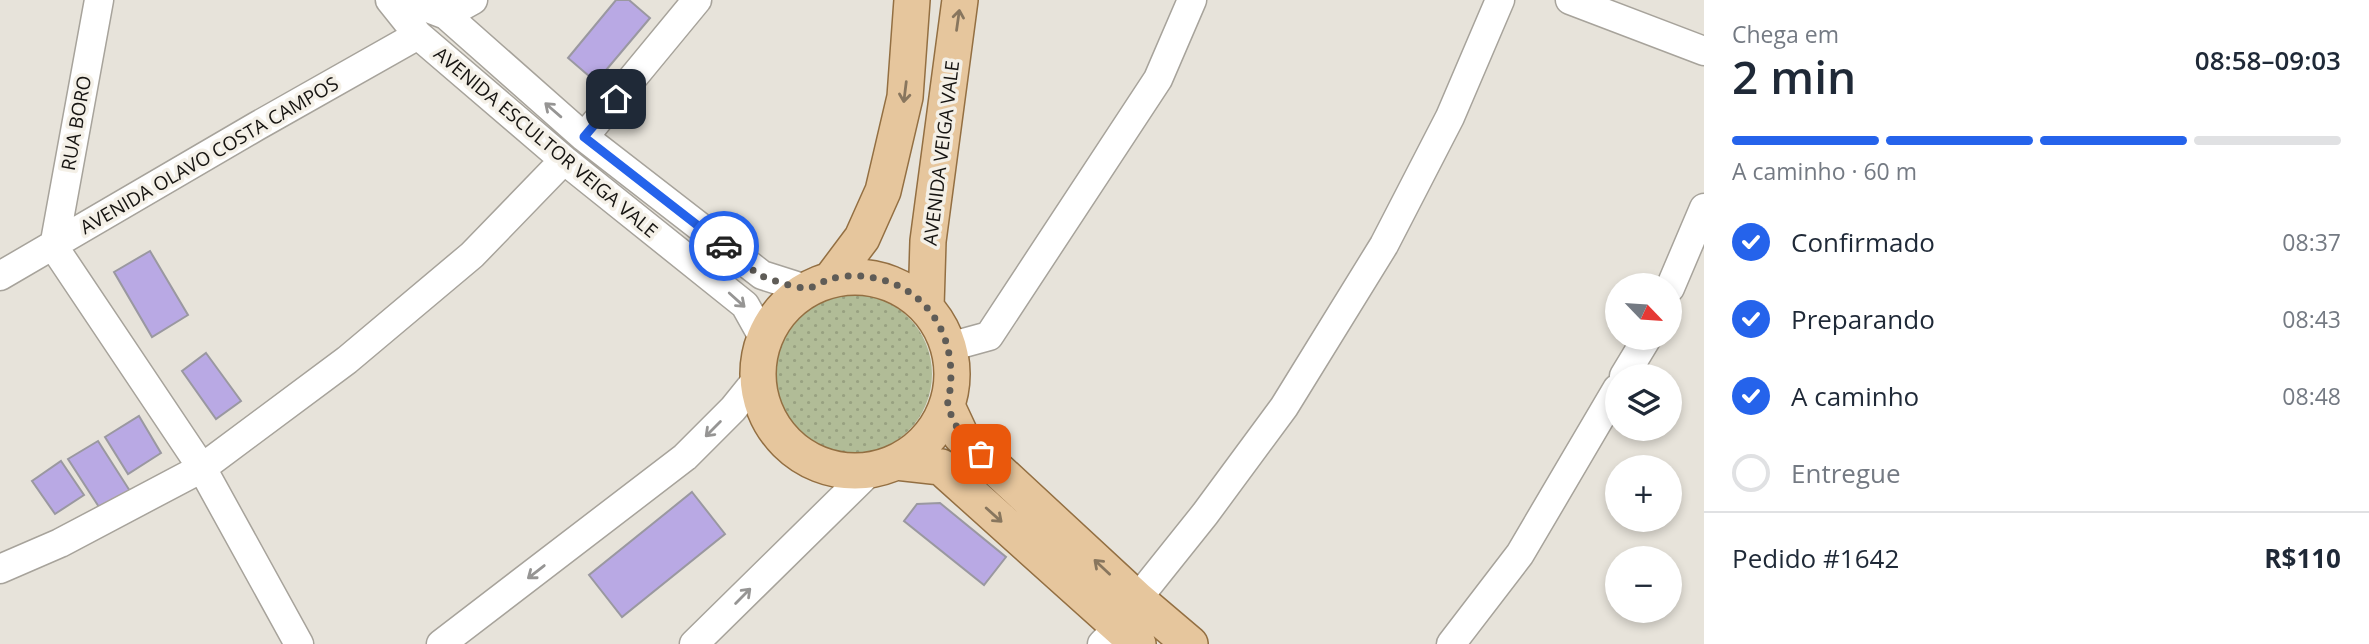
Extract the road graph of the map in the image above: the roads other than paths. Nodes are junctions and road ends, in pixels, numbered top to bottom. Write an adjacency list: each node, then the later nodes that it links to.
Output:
1 (99, 0): 17 (street, RUA BORO)
2 (390, 0): 12 (street, AVENIDA ESCULTOR VEIGA VALE)
3 (407, 0): 11 (street, AVENIDA ESCULTOR VEIGA VALE)
4 (473, 0): 11 (street)
5 (697, 0): 14 (street)
6 (912, 0): 20 (main road, one-way to 20)
7 (960, 0): 21 (main road, AVENIDA VEIGA VALE, one-way to 7)
8 (1192, 0): 23 (street)
9 (1500, 0): 30 (street)
10 (1570, 0): 13 (street)
11 (446, 15): 14 (street, AVENIDA ESCULTOR VEIGA VALE, one-way to 11)
12 (418, 34): 15 (street, AVENIDA ESCULTOR VEIGA VALE); 17 (street, AVENIDA OLAVO COSTA CAMPOS)
13 (1704, 51)
14 (584, 137): 20 (street, AVENIDA ESCULTOR VEIGA VALE)
15 (564, 160): 22 (street, AVENIDA ESCULTOR VEIGA VALE, one-way to 22); 28 (street)
16 (1704, 208): 18 (street)
17 (54, 247): 19 (street, AVENIDA OLAVO COSTA CAMPOS); 28 (street)
18 (1676, 273)
19 (0, 276)
20 (819, 284): 21 (main road); 22 (main road)
21 (926, 307): 23 (main road)
22 (764, 339): 24 (main road)
23 (949, 348): 25 (main road)
24 (758, 377): 27 (main road); 32 (street, one-way to 32)
25 (947, 406): 27 (main road); 30 (main road, one-way to 25)
26 (1605, 409): 35 (street)
27 (883, 466): 30 (main road, one-way to 30); 33 (street, one-way to 27)
28 (202, 468): 29 (street); 31 (street)
29 (0, 569)
30 (1124, 629): 34 (main road)
31 (299, 644)
32 (441, 644)
33 (694, 644)
34 (1190, 644)
35 (1451, 644)

